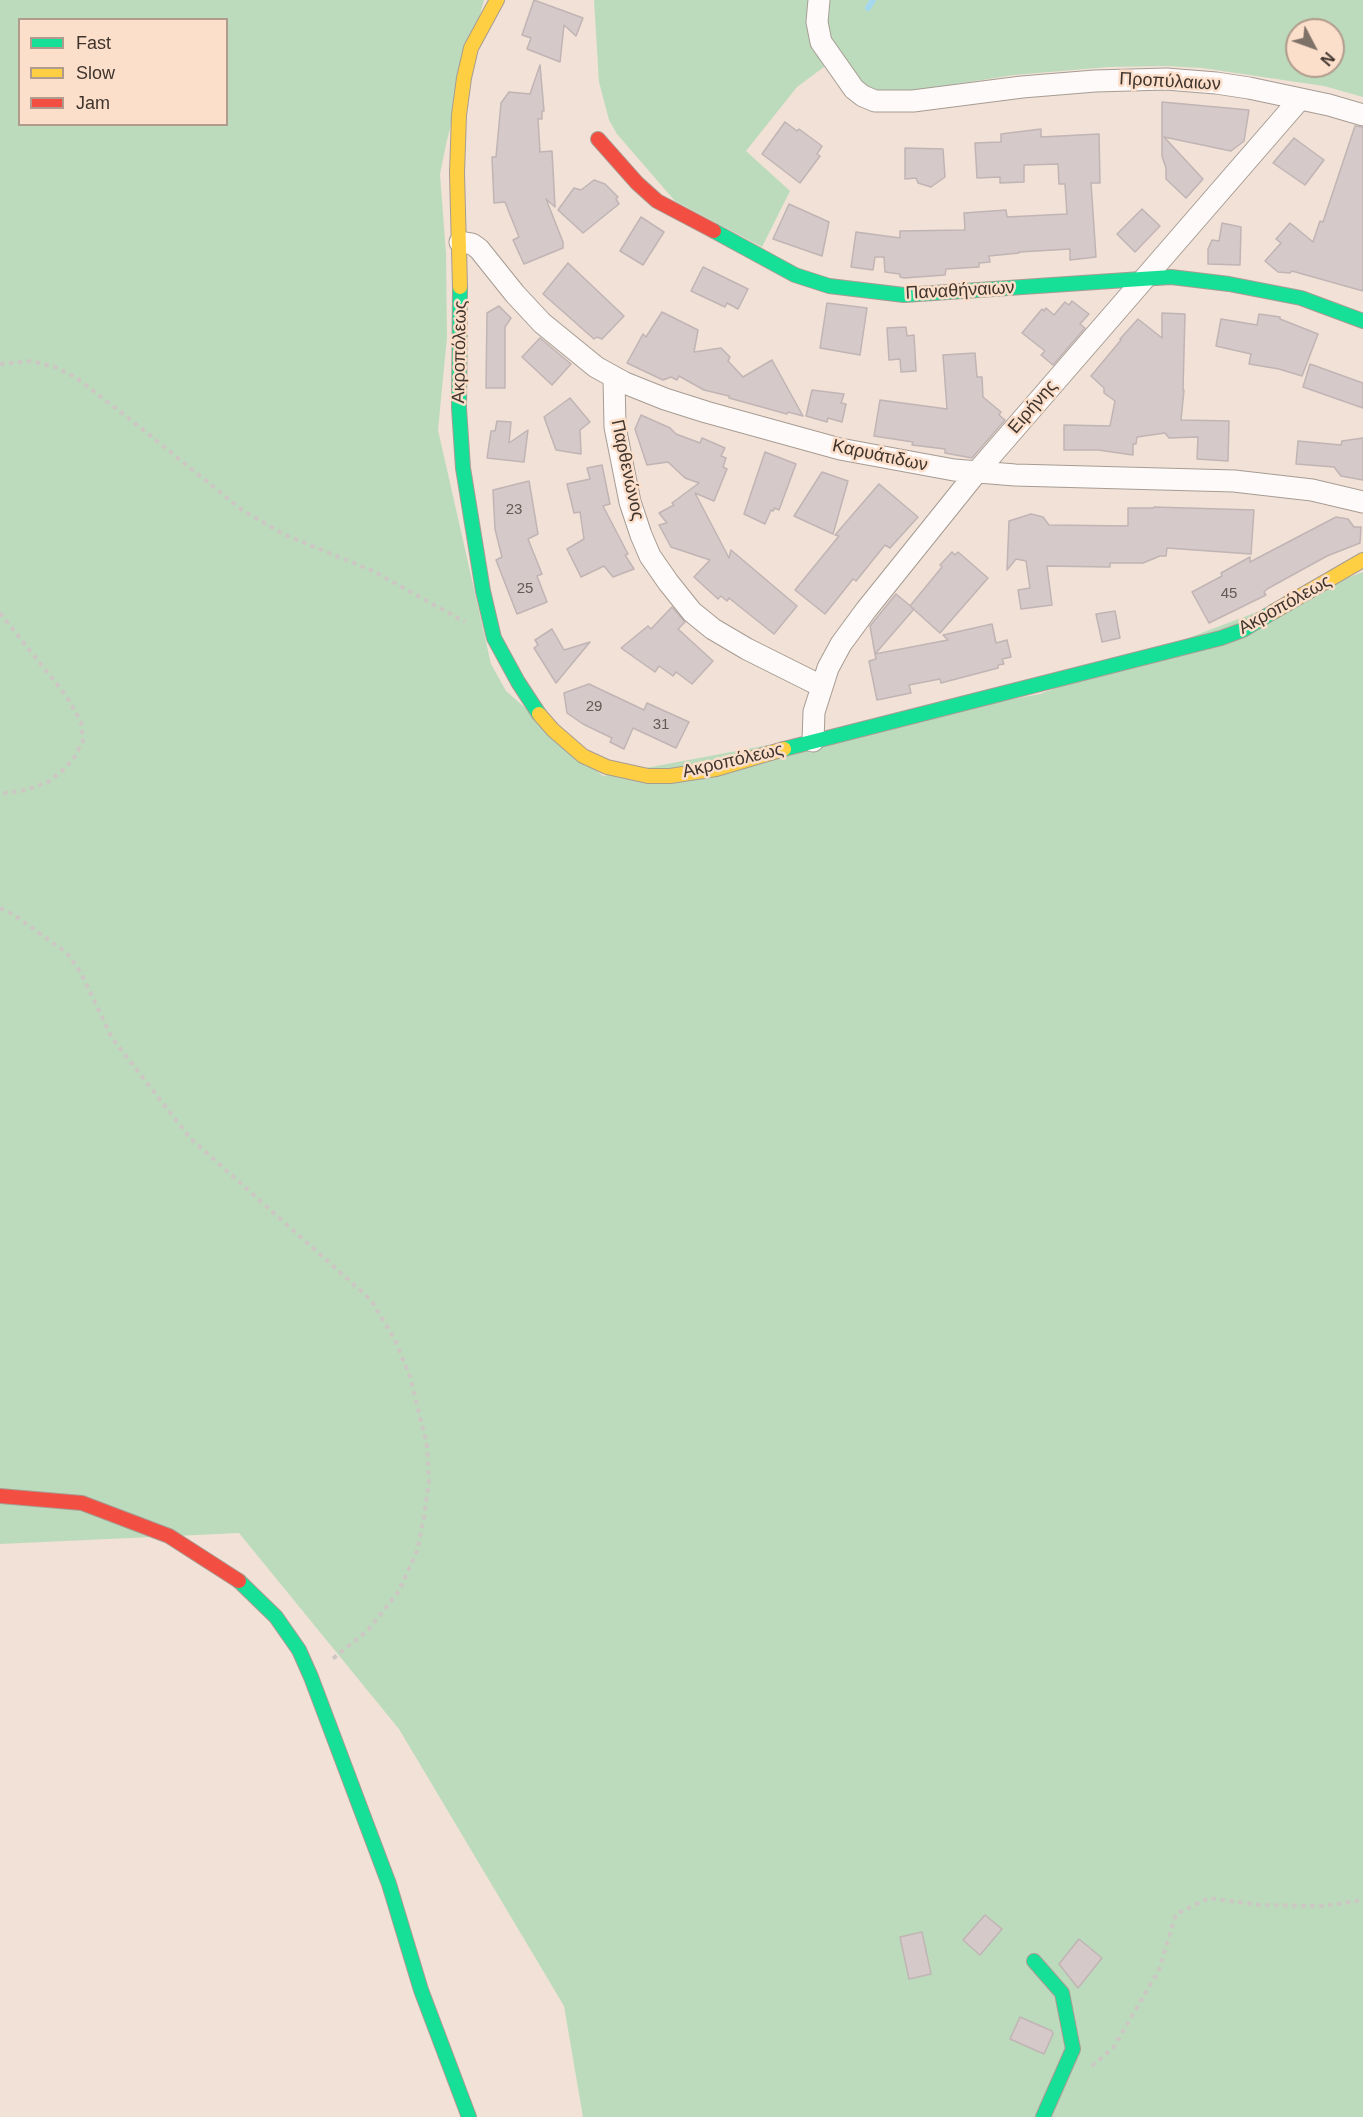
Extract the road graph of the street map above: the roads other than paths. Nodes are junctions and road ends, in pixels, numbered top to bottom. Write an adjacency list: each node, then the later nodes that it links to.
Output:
1 (497, 0): 6 (street, Ακροπόλεως)
2 (819, 0): 3 (street, Προπύλαιων)
3 (1300, 99): 4 (street, Προπύλαιων); 7 (street, Ειρήνης)
4 (1363, 115)
5 (598, 139): 7 (street, Παναθήναιων)
6 (460, 242): 9 (street, Καρυάτιδων); 14 (street, Ακροπόλεως)
7 (1143, 279): 8 (street, Παναθήναιων); 10 (street, Ειρήνης)
8 (1363, 321)
9 (614, 378): 10 (street, Καρυάτιδων); 13 (street, Παρθενώνος)
10 (976, 473): 11 (street, Καρυάτιδων); 13 (street, Ειρήνης)
11 (1363, 502)
12 (1363, 560): 14 (street, Ακροπόλεως)
13 (821, 686): 14 (street, Ειρήνης)
14 (813, 741)
15 (0, 1496): 17 (street)
16 (1034, 1961): 18 (street)
17 (469, 2117)
18 (1043, 2117)

